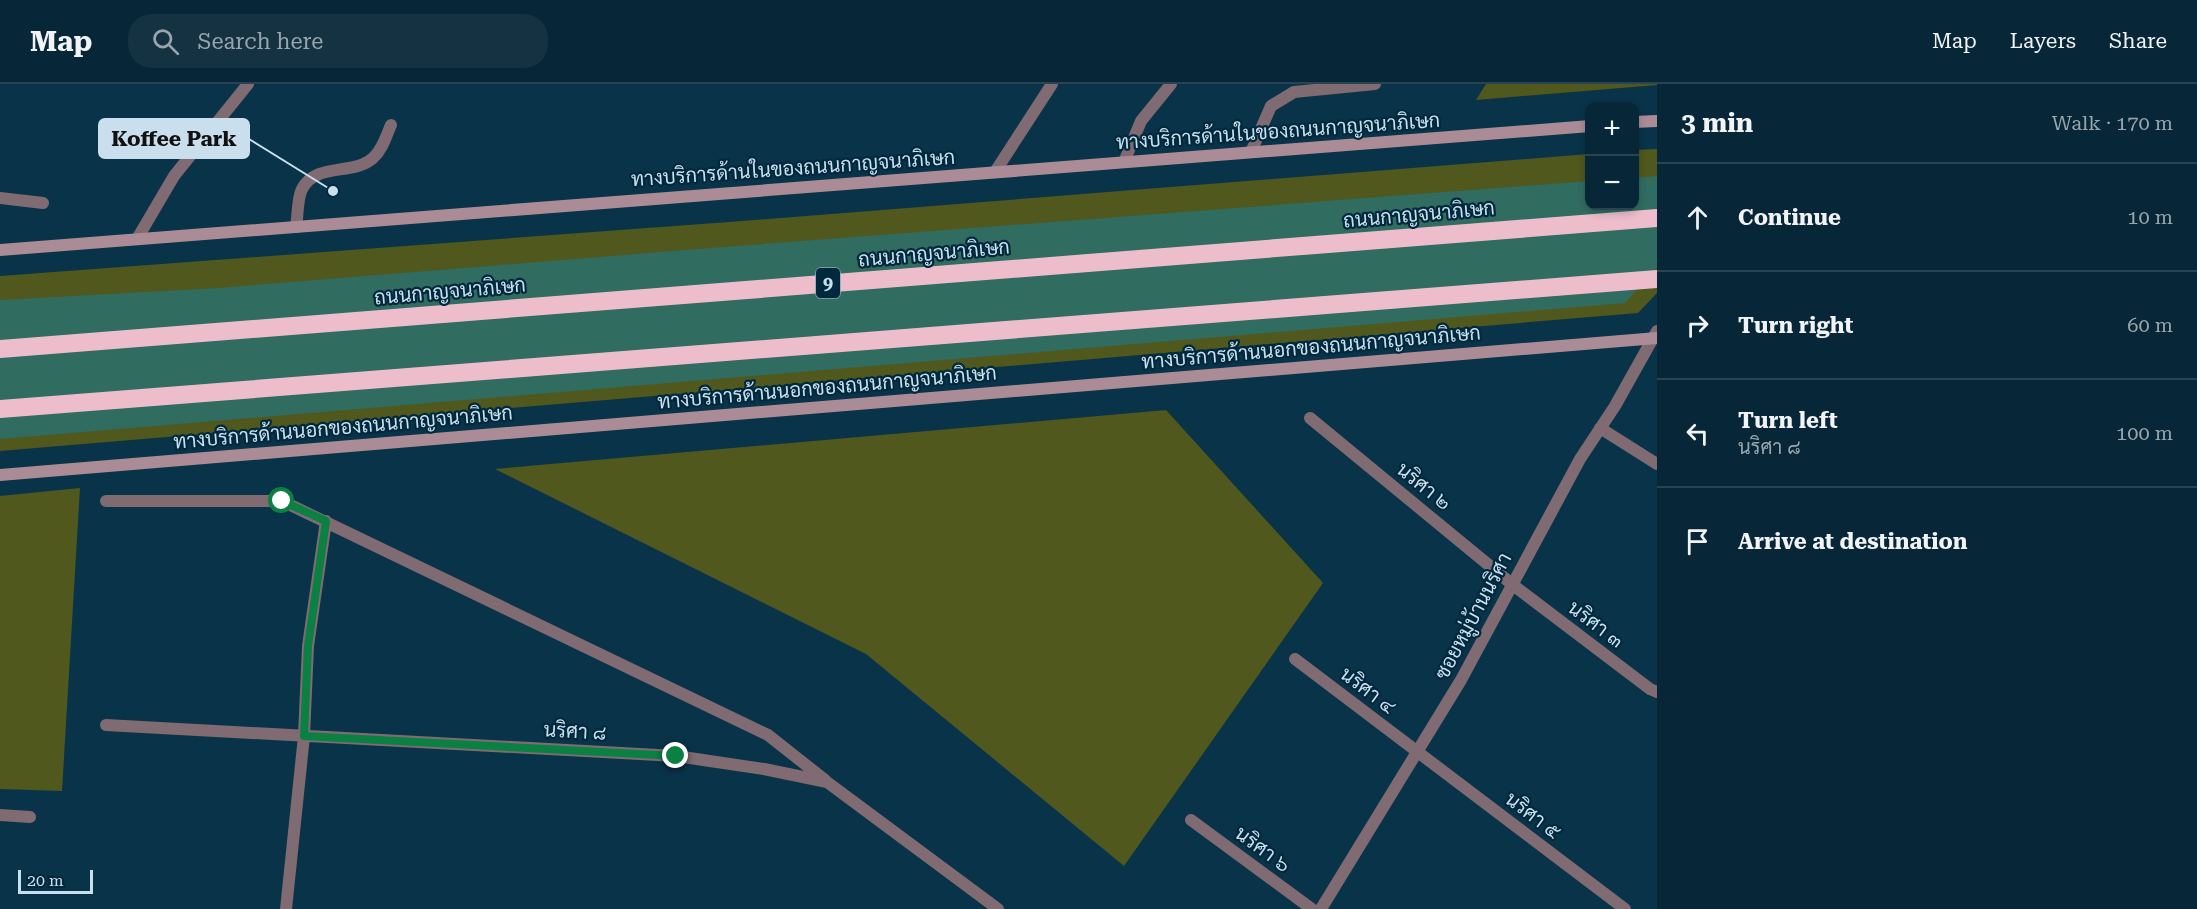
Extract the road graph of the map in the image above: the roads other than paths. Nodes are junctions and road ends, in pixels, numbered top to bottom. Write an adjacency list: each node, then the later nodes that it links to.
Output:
1 (248, 84): 16 (street)
2 (1052, 84): 11 (street)
3 (1171, 84): 10 (street)
4 (1376, 84): 9 (street)
5 (1657, 121): 6 (main road)
6 (1639, 122)
7 (391, 125): 15 (street)
8 (1585, 126): 9 (main road, ทางบริการด้านในของถนนกาญจนาภิเษก)
9 (1251, 152): 10 (main road, ทางบริการด้านในของถนนกาญจนาภิเษก)
10 (1124, 162): 11 (main road, ทางบริการด้านในของถนนกาญจนาภิเษก)
11 (995, 172): 15 (main road, ทางบริการด้านในของถนนกาญจนาภิเษก)
12 (0, 198): 13 (street)
13 (43, 203)
14 (1657, 218): 20 (highway, ถนนกาญจนาภิเษก / 9)
15 (296, 227): 16 (main road, ทางบริการด้านในของถนนกาญจนาภิเษก)
16 (137, 239): 17 (main road, ทางบริการด้านในของถนนกาญจนาภิเษก)
17 (0, 250)
18 (1657, 279): 21 (highway)
19 (1656, 336): 23 (street, ซอยหมู่บ้านนริศา); 25 (main road, ทางบริการด้านนอกของถนนกาญจนาภิเษก)
20 (0, 349)
21 (0, 409)
22 (1310, 418): 28 (street, นริศา ๒)
23 (1600, 428): 24 (street); 28 (street, ซอยหมู่บ้านนริศา)
24 (1657, 464)
25 (0, 474)
26 (106, 501): 27 (street)
27 (326, 521): 32 (street); 34 (street)
28 (1513, 585): 30 (street, นริศา ๓); 33 (street, ซอยหมู่บ้านนริศา)
29 (1295, 659): 33 (street, นริศา ๔)
30 (1657, 692)
31 (106, 725): 32 (street, นริศา ๘)
32 (304, 736): 34 (street, นริศา ๘); 38 (street)
33 (1418, 752): 41 (street, ซอยหมู่บ้านนริศา); 42 (street, นริศา ๕)
34 (827, 782): 39 (street, นริศา ๘)
35 (0, 815): 36 (street)
36 (30, 817)
37 (1191, 820): 40 (street, นริศา ๖)
38 (286, 909)
39 (998, 909)
40 (1312, 909)
41 (1321, 909)
42 (1625, 909)

